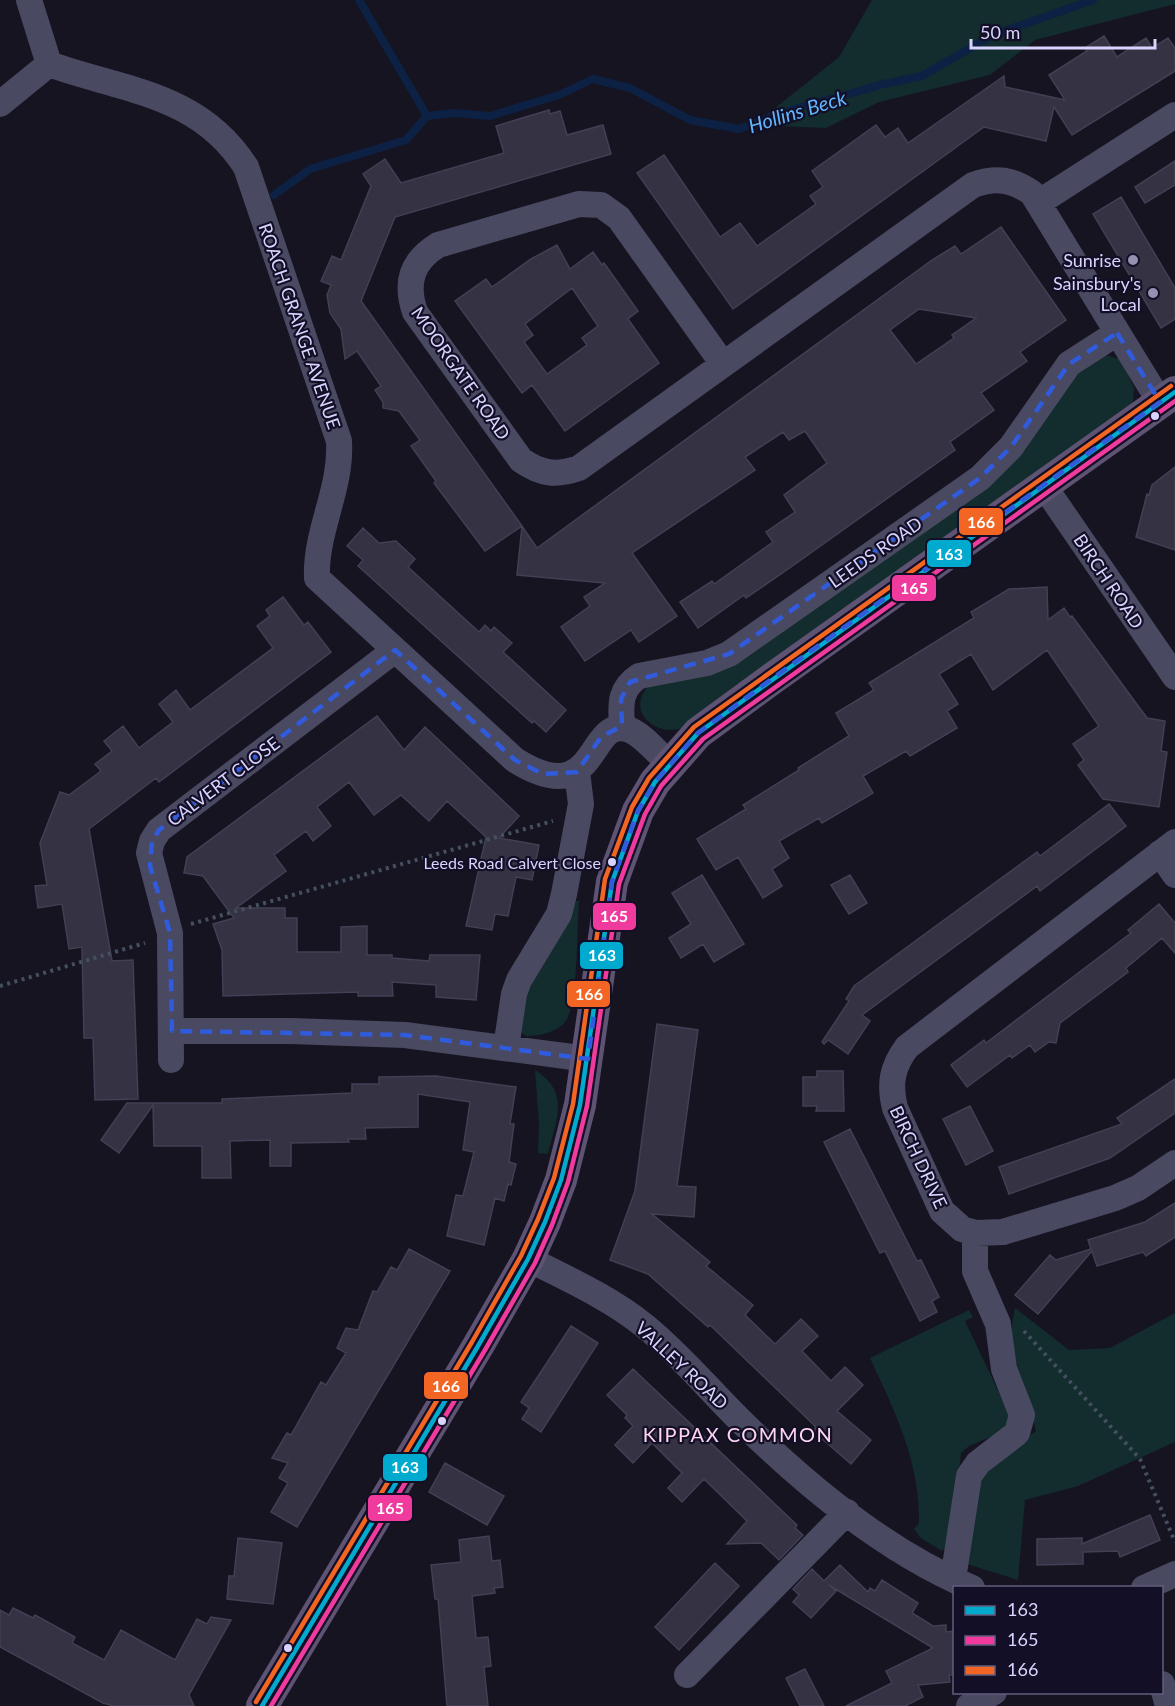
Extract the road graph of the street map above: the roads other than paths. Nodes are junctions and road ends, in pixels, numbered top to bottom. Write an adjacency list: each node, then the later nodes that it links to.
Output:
1 (29, 0): 2 (street)
2 (49, 64): 3 (street); 10 (street, ROACH GRANGE AVENUE)
3 (0, 104)
4 (1175, 115): 5 (street)
5 (1038, 203): 6 (street, MOORGATE ROAD); 7 (street, MOORGATE ROAD)
6 (1117, 333): 8 (street, MOORGATE ROAD); 12 (street, LEEDS ROAD)
7 (723, 364): 7 (street, MOORGATE ROAD)
8 (1168, 397): 9 (main road)
9 (1044, 486): 11 (street, BIRCH ROAD); 13 (main road)
10 (394, 650): 14 (street, ROACH GRANGE AVENUE); 17 (street, CALVERT CLOSE)
11 (1175, 677)
12 (622, 729): 13 (street); 14 (street)
13 (669, 763): 19 (main road)
14 (577, 772): 18 (street)
15 (1167, 847): 16 (street); 22 (street, BIRCH DRIVE)
16 (1175, 875)
17 (172, 1031): 18 (street); 20 (street, CALVERT CLOSE)
18 (506, 1048): 19 (street)
19 (588, 1059): 23 (main road)
20 (171, 1060)
21 (1175, 1163): 22 (street)
22 (975, 1233): 26 (street)
23 (528, 1259): 24 (street, VALLEY ROAD); 31 (main road)
24 (848, 1512): 26 (street, VALLEY ROAD); 28 (street)
25 (1175, 1574): 27 (street)
26 (962, 1583)
27 (1146, 1586)
28 (687, 1675)
29 (1163, 1690): 33 (street)
30 (990, 1694): 32 (street)
31 (262, 1706)
32 (969, 1706)
33 (1168, 1706)

